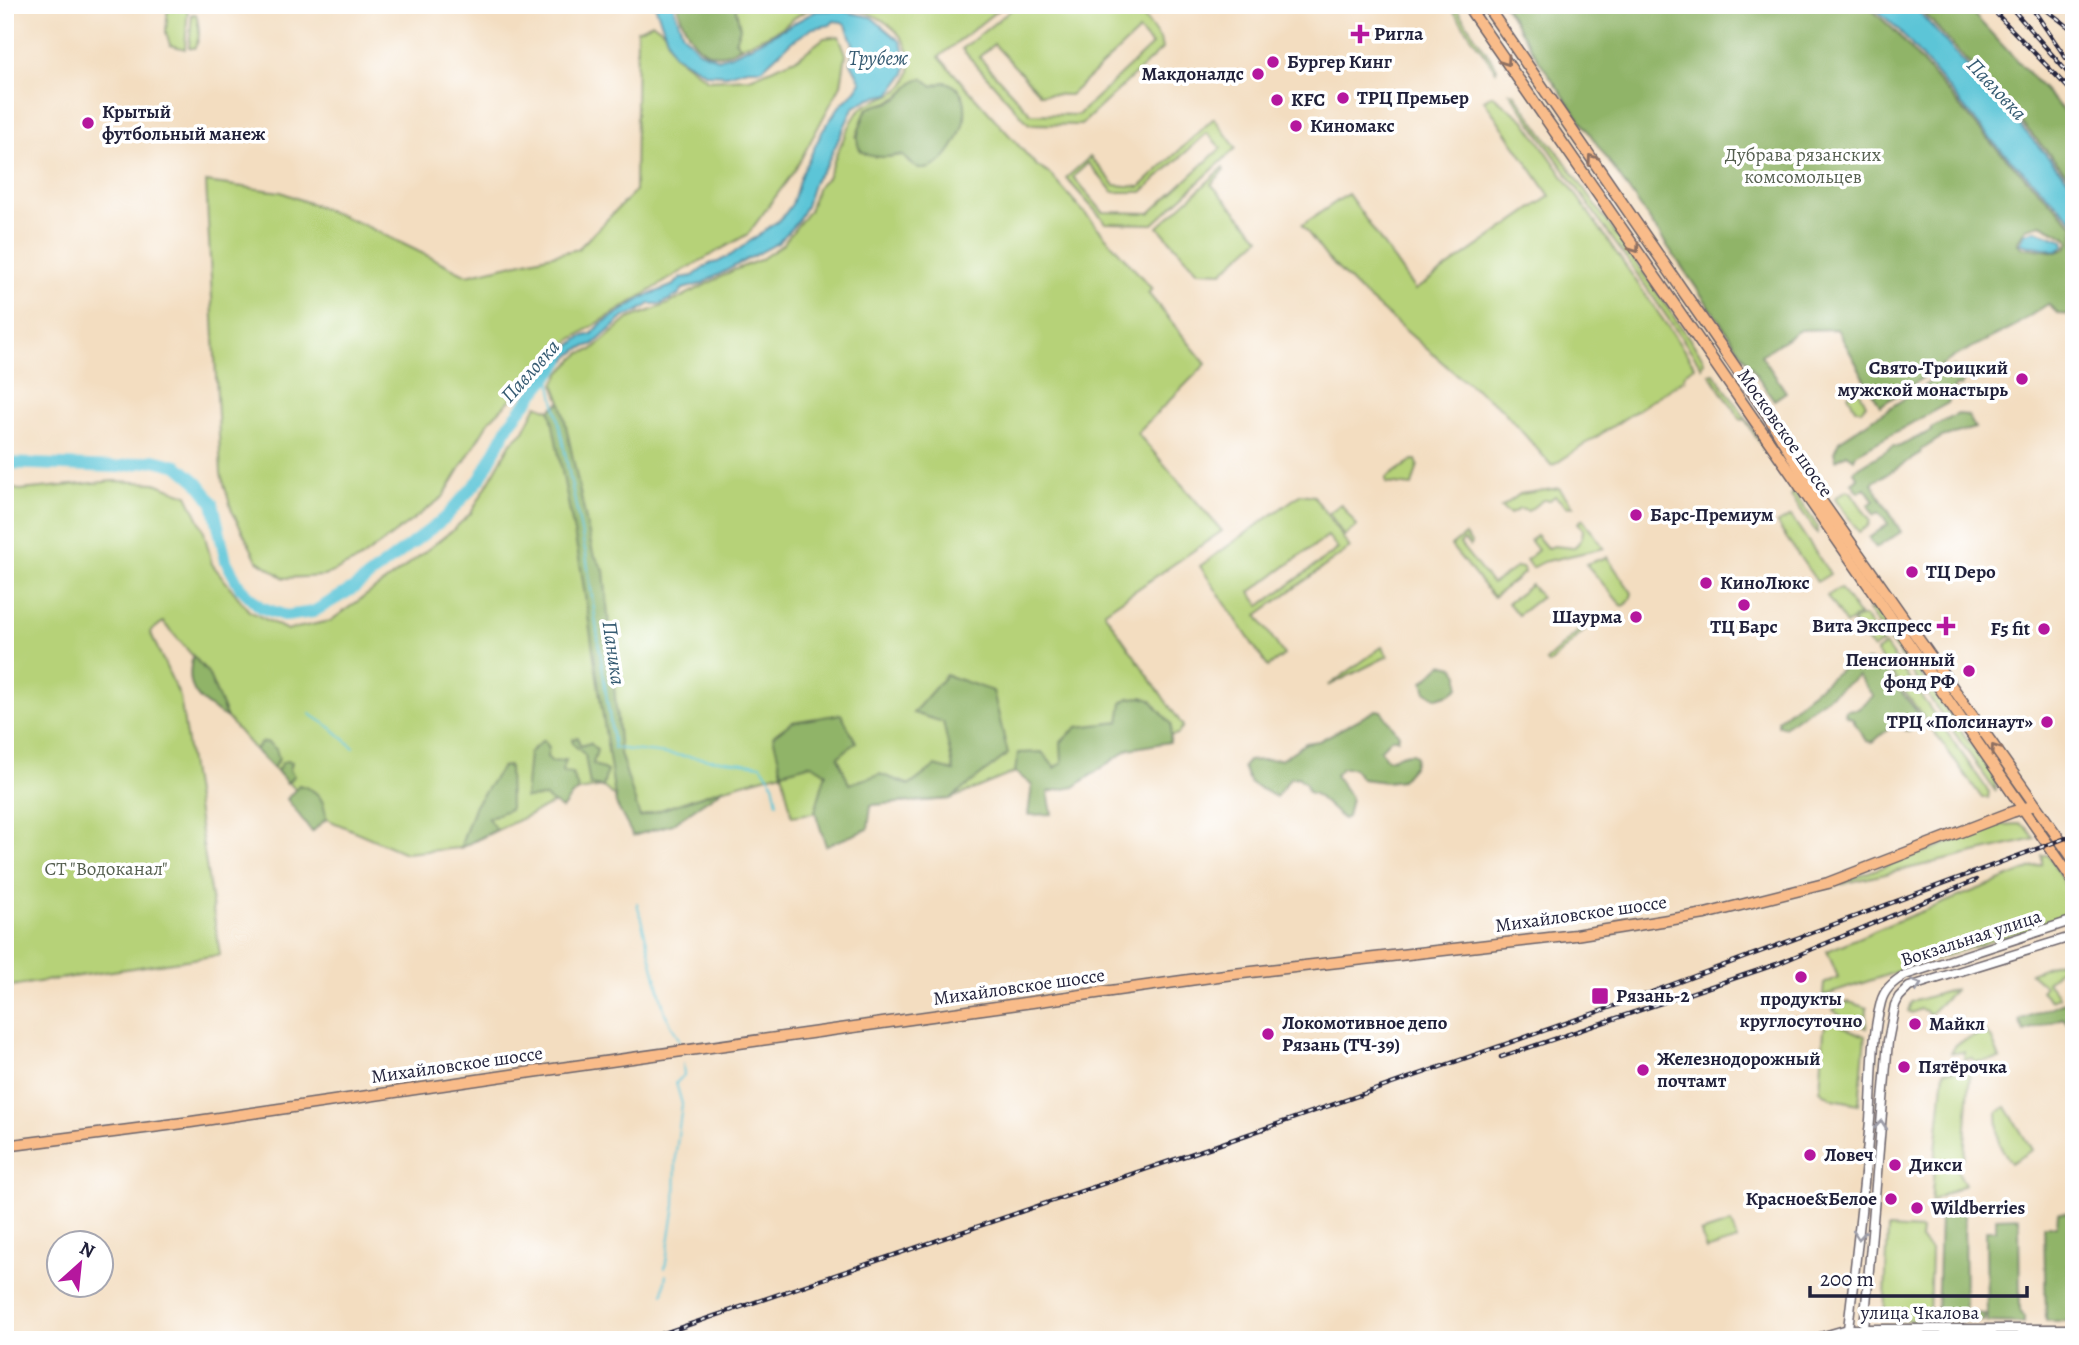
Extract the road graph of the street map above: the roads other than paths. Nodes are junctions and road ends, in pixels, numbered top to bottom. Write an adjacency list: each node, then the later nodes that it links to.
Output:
1 (1467, 5): 3 (main road, Московское шоссе, one-way to 3)
2 (1486, 5): 3 (main road, Московское шоссе, one-way to 2)
3 (1799, 478): 4 (main road, Московское шоссе, one-way to 3); 5 (main road, Московское шоссе)
4 (2035, 805): 5 (main road, Михайловское шоссе); 6 (main road, Московское шоссе)
5 (2023, 808): 7 (main road, Московское шоссе); 10 (main road, Михайловское шоссе)
6 (2074, 860)
7 (2074, 882)
8 (2074, 920): 11 (street, Вокзальная улица, one-way to 11)
9 (2074, 936): 12 (street, Вокзальная улица, one-way to 9)
10 (5, 1146)
11 (1848, 1329): 12 (street, улица Чкалова); 14 (street, улица Чкалова)
12 (1864, 1329): 13 (street, улица Чкалова)
13 (2074, 1329)
14 (1810, 1340)

